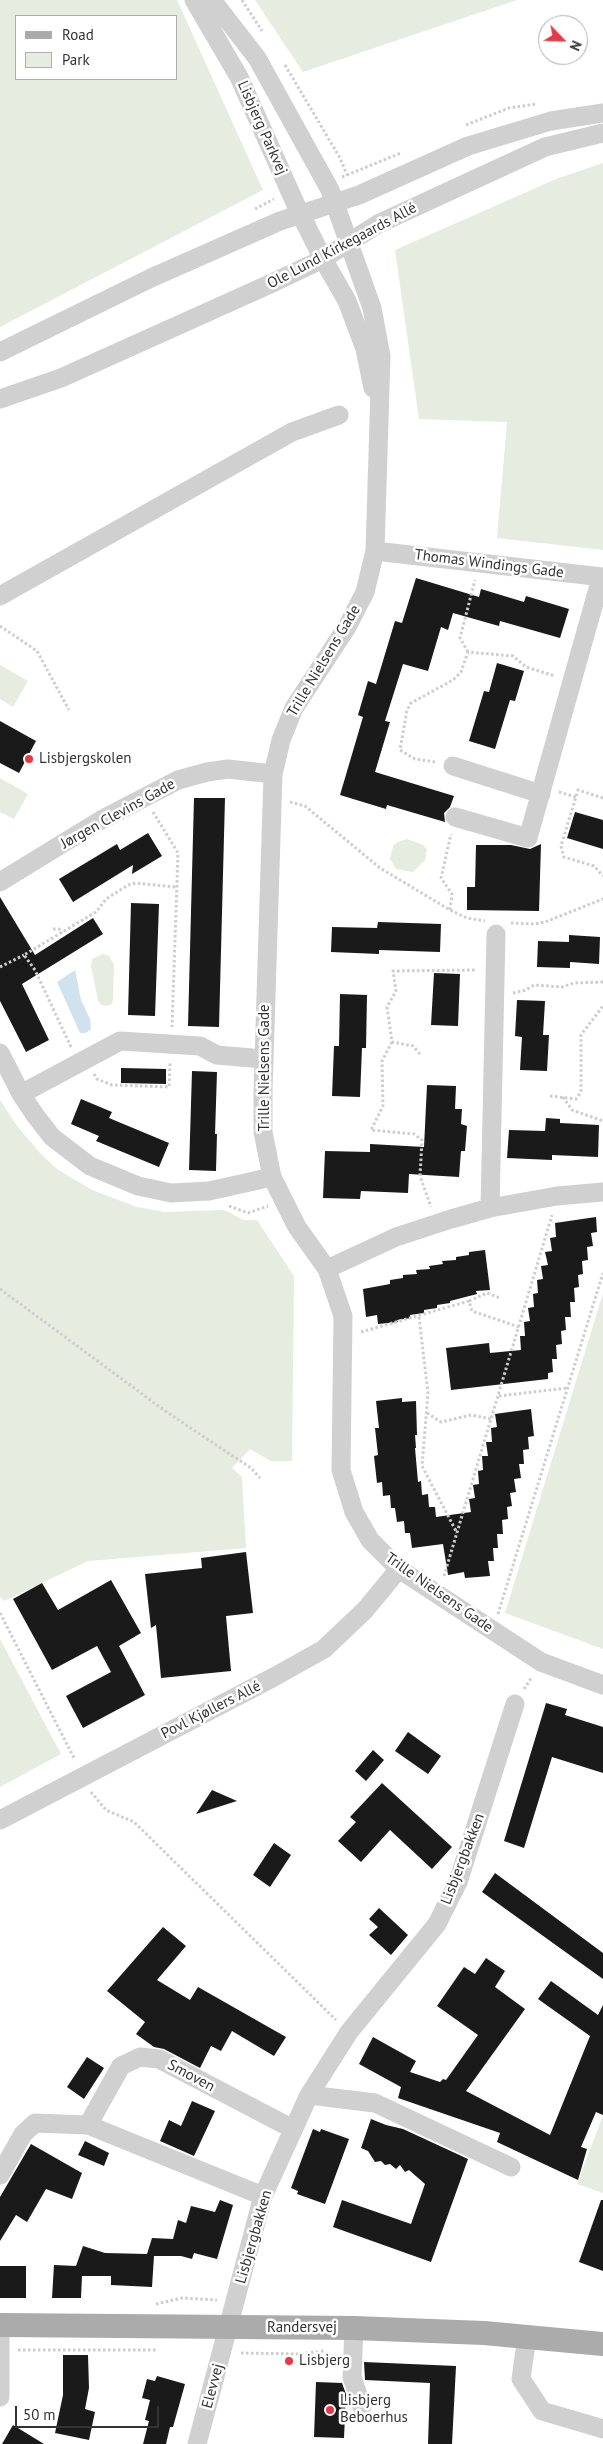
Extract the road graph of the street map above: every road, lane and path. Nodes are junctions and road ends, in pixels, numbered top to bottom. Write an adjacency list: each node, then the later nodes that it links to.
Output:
1 (194, 0): 6 (street, Lisbjerg Parkvej)
2 (212, 0): 5 (street, Lisbjerg Parkvej)
3 (603, 113): 5 (street)
4 (603, 133): 7 (street, Ole Lund Kirkegaards Allé)
5 (335, 203): 6 (street); 7 (street, Trille Nielsens Gade)
6 (301, 215): 8 (street, Lisbjerg Parkvej); 9 (street)
7 (349, 242): 8 (street, Ole Lund Kirkegaards Allé); 11 (street, Trille Nielsens Gade)
8 (322, 259): 10 (street, Ole Lund Kirkegaards Allé); 11 (street, Trille Nielsens Gade)
9 (0, 352)
10 (0, 399)
11 (378, 409): 13 (street, Trille Nielsens Gade)
12 (339, 415): 16 (street)
13 (375, 551): 15 (street, Thomas Windings Gade); 22 (street, Trille Nielsens Gade)
14 (476, 575): 18 (path)
15 (602, 578): 19 (street)
16 (3, 589)
17 (0, 626): 20 (path)
18 (468, 652): 19 (path); 21 (path)
19 (573, 681): 23 (street)
20 (69, 710)
21 (453, 766): 23 (street)
22 (273, 774): 24 (street, Jørgen Clevins Gade); 25 (street, Trille Nielsens Gade)
23 (541, 794): 27 (street)
24 (144, 797): 29 (street, Jørgen Clevins Gade); 30 (path)
25 (271, 798): 32 (path); 46 (street, Trille Nielsens Gade)
26 (603, 798): 28 (path)
27 (455, 816): 32 (path)
28 (603, 876)
29 (0, 882)
30 (176, 887): 35 (path); 43 (path)
31 (603, 898): 33 (path)
32 (450, 910): 33 (path)
33 (496, 926): 38 (street)
34 (53, 929): 35 (path)
35 (62, 933): 36 (path)
36 (24, 955): 37 (path); 47 (path)
37 (0, 967)
38 (495, 970): 40 (street); 42 (path)
39 (603, 982): 40 (path)
40 (495, 992): 55 (street)
41 (603, 1006): 50 (path)
42 (392, 1042): 45 (path); 56 (path)
43 (171, 1044): 46 (street); 47 (street); 47 (path)
44 (0, 1053): 48 (street)
45 (420, 1054)
46 (263, 1059): 52 (street, Trille Nielsens Gade)
47 (80, 1061): 48 (street)
48 (21, 1094): 52 (street)
49 (550, 1096): 50 (path)
50 (563, 1097): 51 (path)
51 (603, 1121)
52 (272, 1177): 57 (street, Trille Nielsens Gade)
53 (603, 1192): 54 (street)
54 (557, 1196): 55 (street); 63 (path)
55 (490, 1208): 56 (street)
56 (437, 1223): 57 (street)
57 (327, 1269): 64 (street, Trille Nielsens Gade)
58 (603, 1273): 65 (path)
59 (0, 1288): 69 (path)
60 (500, 1298): 61 (path)
61 (468, 1301): 62 (path); 63 (path)
62 (419, 1317): 64 (path); 67 (path)
63 (519, 1327): 66 (path)
64 (344, 1337): 71 (street, Trille Nielsens Gade)
65 (567, 1388): 66 (path); 74 (path)
66 (499, 1396): 68 (path)
67 (427, 1413): 68 (path); 70 (path)
68 (492, 1419): 70 (path)
69 (260, 1478)
70 (457, 1533): 72 (path)
71 (399, 1569): 72 (street, Trille Nielsens Gade); 78 (street, Povl Kjøllers Allé)
72 (438, 1597): 74 (street, Trille Nielsens Gade)
73 (0, 1613): 78 (path)
74 (492, 1631): 75 (street, Trille Nielsens Gade)
75 (542, 1662): 76 (street, Trille Nielsens Gade); 77 (path)
76 (603, 1685)
77 (515, 1704): 80 (street, Lisbjergbakken)
78 (84, 1775): 79 (street, Povl Kjøllers Allé); 80 (path)
79 (0, 1820)
80 (349, 2032): 81 (street, Lisbjergbakken)
81 (309, 2095): 83 (street, Lisbjergbakken); 84 (street)
82 (88, 2125): 83 (street, Smoven); 85 (street); 86 (street)
83 (293, 2129): 86 (street, Lisbjergbakken)
84 (511, 2167)
85 (0, 2175)
86 (264, 2196): 88 (street, Lisbjergbakken)
87 (0, 2325): 88 (main road, Randersvej); 93 (street)
88 (229, 2327): 89 (main road, Randersvej); 94 (street, Elevvej)
89 (353, 2337): 90 (main road, Randersvej); 94 (path); 96 (street)
90 (527, 2337): 91 (main road, Randersvej); 97 (street)
91 (603, 2344)
92 (166, 2350): 93 (path)
93 (0, 2351): 95 (street)
94 (223, 2352): 98 (street, Elevvej)
95 (0, 2396)
96 (362, 2406)
97 (603, 2429)
98 (197, 2444)

